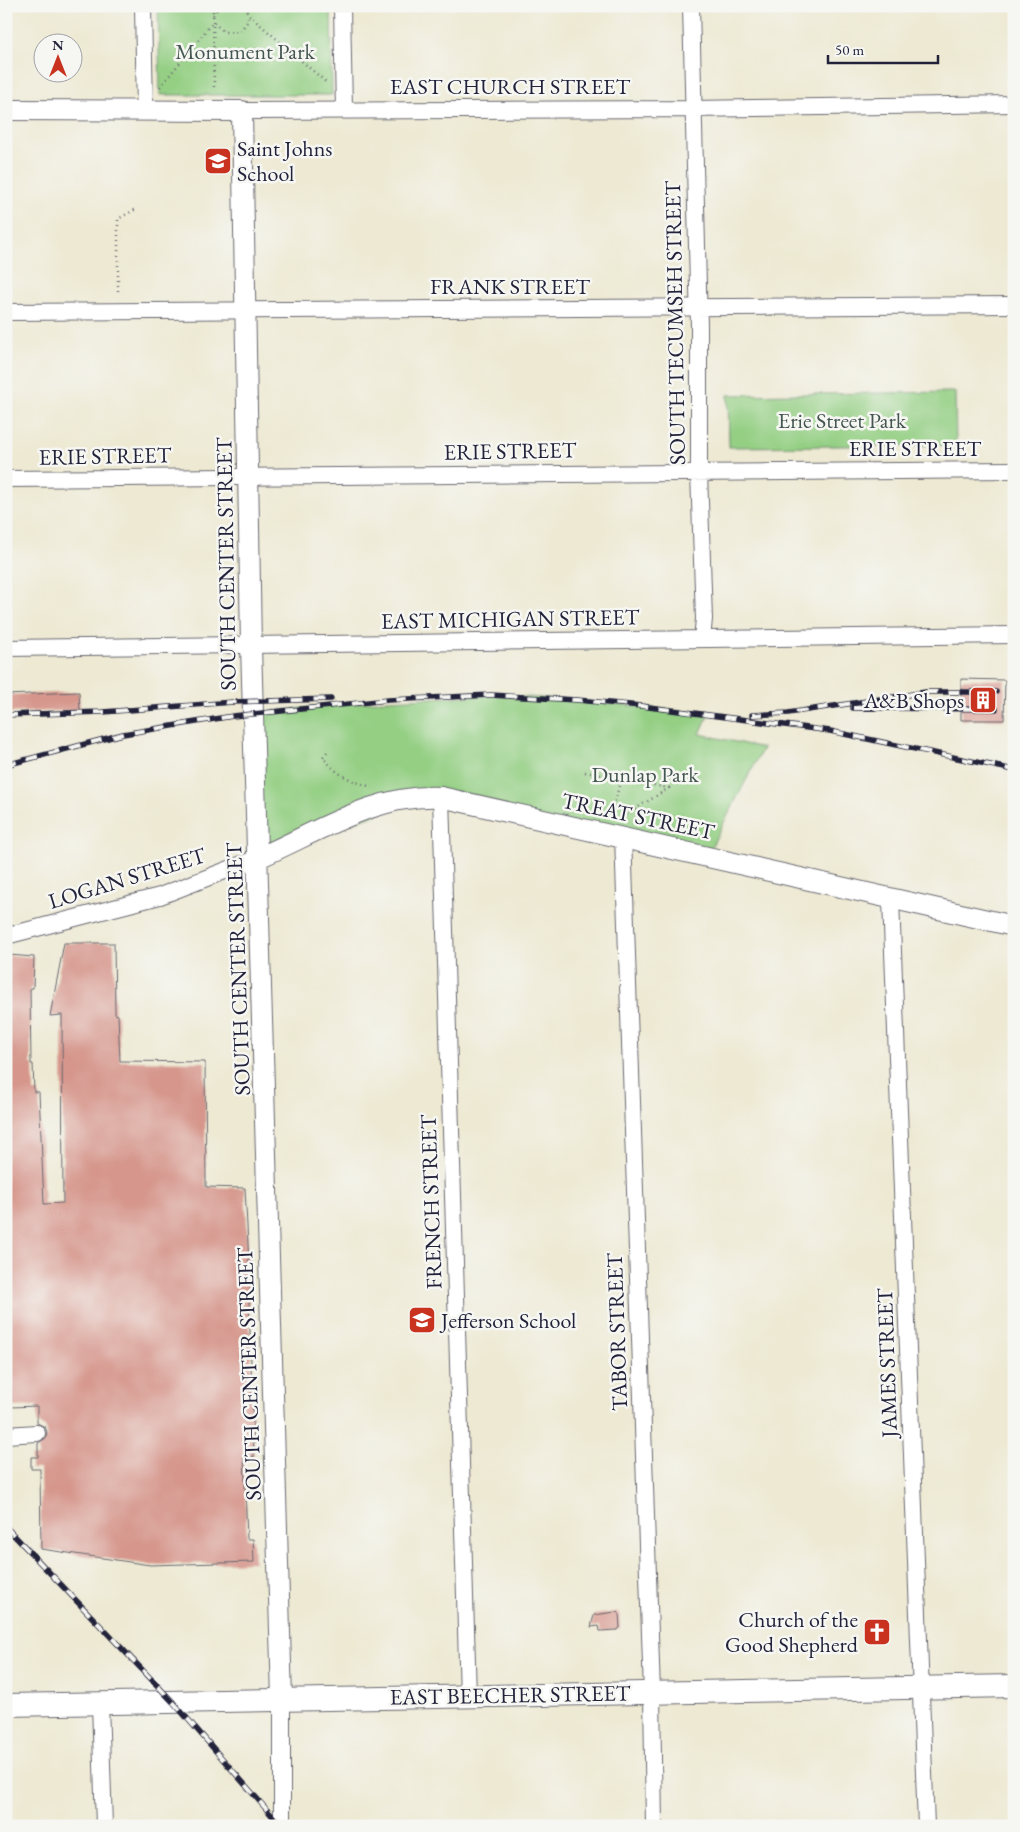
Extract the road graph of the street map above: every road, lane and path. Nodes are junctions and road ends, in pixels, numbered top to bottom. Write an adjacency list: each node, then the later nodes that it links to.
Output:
1 (143, 6): 17 (street)
2 (213, 6): 8 (path)
3 (220, 6): 8 (path)
4 (245, 6): 7 (path)
5 (342, 6): 16 (street)
6 (692, 6): 14 (street, SOUTH TECUMSEH STREET)
7 (248, 14): 9 (path); 11 (path)
8 (213, 15): 9 (path)
9 (213, 22): 10 (path); 12 (path)
10 (214, 90)
11 (334, 90)
12 (156, 92)
13 (1014, 104): 14 (street, EAST CHURCH STREET)
14 (693, 109): 16 (street, EAST CHURCH STREET); 22 (street, SOUTH TECUMSEH STREET)
15 (6, 110): 17 (street, EAST CHURCH STREET)
16 (344, 110): 18 (street, EAST CHURCH STREET)
17 (145, 111): 18 (street, EAST CHURCH STREET)
18 (242, 111): 23 (street, SOUTH CENTER STREET)
19 (138, 208): 20 (path)
20 (118, 291)
21 (1014, 305): 22 (street, FRANK STREET)
22 (698, 307): 23 (street, FRANK STREET); 26 (street, SOUTH TECUMSEH STREET)
23 (245, 311): 24 (street, FRANK STREET); 27 (street, SOUTH CENTER STREET)
24 (6, 312)
25 (1014, 470): 26 (street, ERIE STREET)
26 (699, 472): 27 (street, ERIE STREET); 30 (street, SOUTH TECUMSEH STREET)
27 (248, 477): 28 (street, ERIE STREET); 31 (street, SOUTH CENTER STREET)
28 (6, 479)
29 (1014, 635): 30 (street, EAST MICHIGAN STREET)
30 (702, 639): 31 (street, EAST MICHIGAN STREET)
31 (251, 646): 32 (street, EAST MICHIGAN STREET); 40 (street, SOUTH CENTER STREET)
32 (6, 648)
33 (327, 752): 36 (path)
34 (585, 772): 35 (path)
35 (620, 779): 38 (path); 39 (path)
36 (372, 787)
37 (441, 797): 39 (street, TREAT STREET); 40 (street, TREAT STREET); 49 (street, FRENCH STREET)
38 (611, 816)
39 (622, 827): 41 (street, TREAT STREET); 48 (street, TABOR STREET)
40 (258, 858): 43 (street, LOGAN STREET); 50 (street, SOUTH CENTER STREET)
41 (891, 899): 42 (street, TREAT STREET); 47 (street, JAMES STREET)
42 (1014, 926)
43 (6, 936)
44 (37, 1433): 45 (street)
45 (6, 1434)
46 (1014, 1686): 47 (main road, EAST BEECHER STREET)
47 (922, 1689): 48 (main road, EAST BEECHER STREET); 56 (street, JAMES STREET)
48 (652, 1693): 49 (main road, EAST BEECHER STREET); 55 (street, TABOR STREET)
49 (468, 1696): 50 (main road, EAST BEECHER STREET)
50 (282, 1700): 51 (main road, EAST BEECHER STREET); 54 (street, SOUTH CENTER STREET)
51 (100, 1703): 52 (main road, EAST BEECHER STREET); 53 (street)
52 (6, 1705)
53 (104, 1826)
54 (282, 1826)
55 (654, 1826)
56 (926, 1826)

